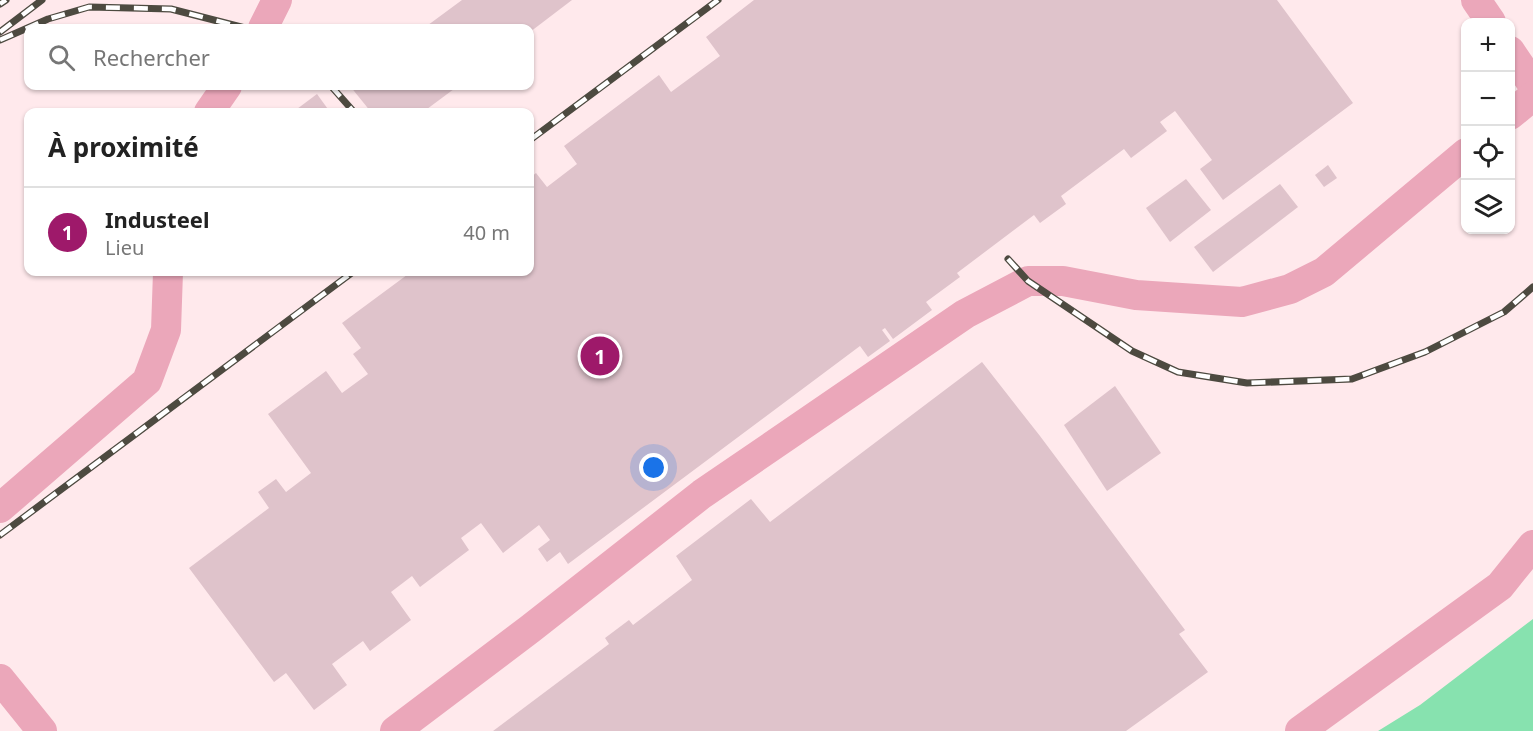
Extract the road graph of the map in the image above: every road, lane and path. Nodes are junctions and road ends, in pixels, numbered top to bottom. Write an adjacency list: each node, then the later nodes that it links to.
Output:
1 (277, 0): 4 (lane)
2 (1476, 0): 3 (lane)
3 (1488, 18)
4 (265, 24)
5 (1515, 58): 6 (lane)
6 (1533, 85)
7 (224, 90): 9 (lane)
8 (1533, 96): 10 (lane)
9 (212, 108)
10 (1515, 111)
11 (1461, 157): 17 (lane)
12 (168, 276): 13 (lane)
13 (0, 507)
14 (1533, 545): 18 (lane)
15 (0, 679): 16 (lane)
16 (42, 731)
17 (395, 731)
18 (1300, 731)

